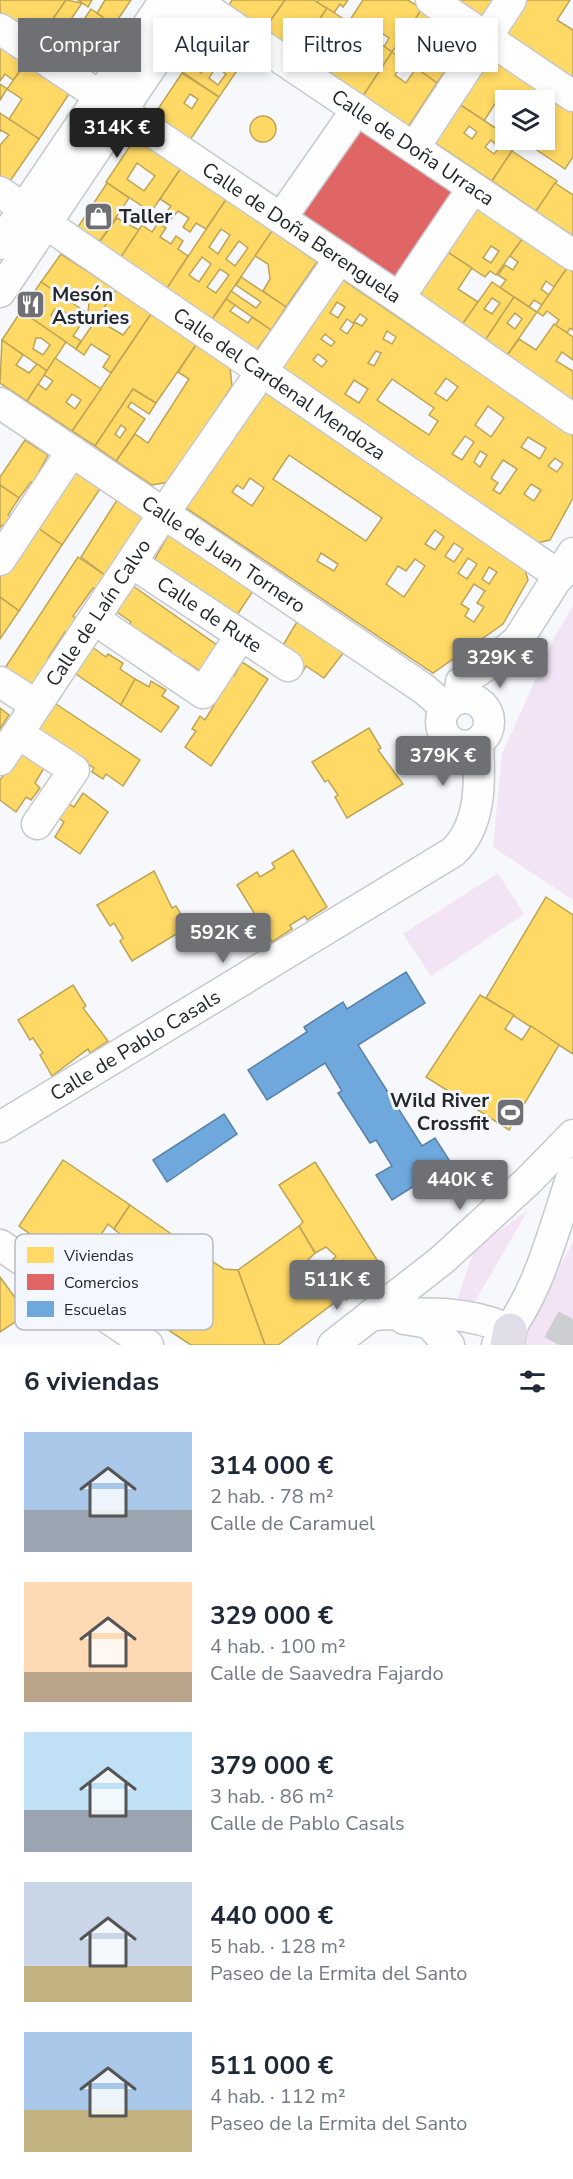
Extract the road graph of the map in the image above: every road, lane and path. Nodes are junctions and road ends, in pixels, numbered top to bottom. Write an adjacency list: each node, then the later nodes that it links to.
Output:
1 (165, 0): 11 (street)
2 (195, 0): 11 (street); 12 (street, Calle de Doña Urraca)
3 (431, 0): 5 (street)
4 (511, 0): 6 (street)
5 (458, 18)
6 (498, 19)
7 (0, 29): 11 (street, Calle de Doña Berenguela)
8 (498, 45): 10 (street)
9 (463, 72): 13 (street)
10 (573, 96)
11 (110, 104): 16 (street); 17 (street, Calle de Doña Berenguela)
12 (357, 109): 13 (street, Calle de Doña Urraca); 17 (street)
13 (414, 148): 14 (street, Calle de Doña Urraca)
14 (473, 189): 19 (street, Calle de Doña Urraca); 22 (street)
15 (0, 192): 16 (street, Calle del Cardenal Mendoza)
16 (35, 216): 18 (street); 21 (street); 23 (street, Calle del Cardenal Mendoza)
17 (281, 218): 20 (street, Calle de Doña Berenguela)
18 (0, 244)
19 (573, 255)
20 (340, 258): 22 (street, Calle de Doña Berenguela); 23 (street, Calle de Laín Calvo)
21 (0, 291)
22 (399, 298): 25 (street, Calle de Doña Berenguela)
23 (261, 372): 27 (street, Calle de Laín Calvo); 30 (street, Calle del Cardenal Mendoza)
24 (0, 403): 26 (street, Calle de Juan Tornero)
25 (573, 419)
26 (72, 452): 27 (street, Calle de Juan Tornero); 28 (street)
27 (164, 513): 29 (street, Calle de Laín Calvo); 35 (street, Calle de Juan Tornero)
28 (0, 560)
29 (132, 564): 31 (street, Calle de Laín Calvo); 32 (street, Calle de Rute)
30 (566, 564): 35 (street)
31 (94, 619): 32 (street); 36 (street, Calle de Laín Calvo)
32 (242, 635): 33 (street, Calle de Rute)
33 (288, 666)
34 (0, 682): 36 (street)
35 (452, 703): 38 (street); 38 (street)
36 (36, 705): 37 (street, Calle de Laín Calvo)
37 (19, 734): 39 (street, Calle de Laín Calvo); 40 (street)
38 (470, 744): 41 (street, Calle de Pablo Casals)
39 (0, 760)
40 (37, 824)
41 (0, 1127)
42 (573, 1135): 46 (street)
43 (573, 1173): 48 (street)
44 (0, 1245): 45 (street)
45 (15, 1255)
46 (371, 1315): 48 (street); 50 (street); 51 (street)
47 (126, 1330): 49 (street)
48 (504, 1340)
49 (148, 1345)
50 (333, 1345)
51 (449, 1345)

